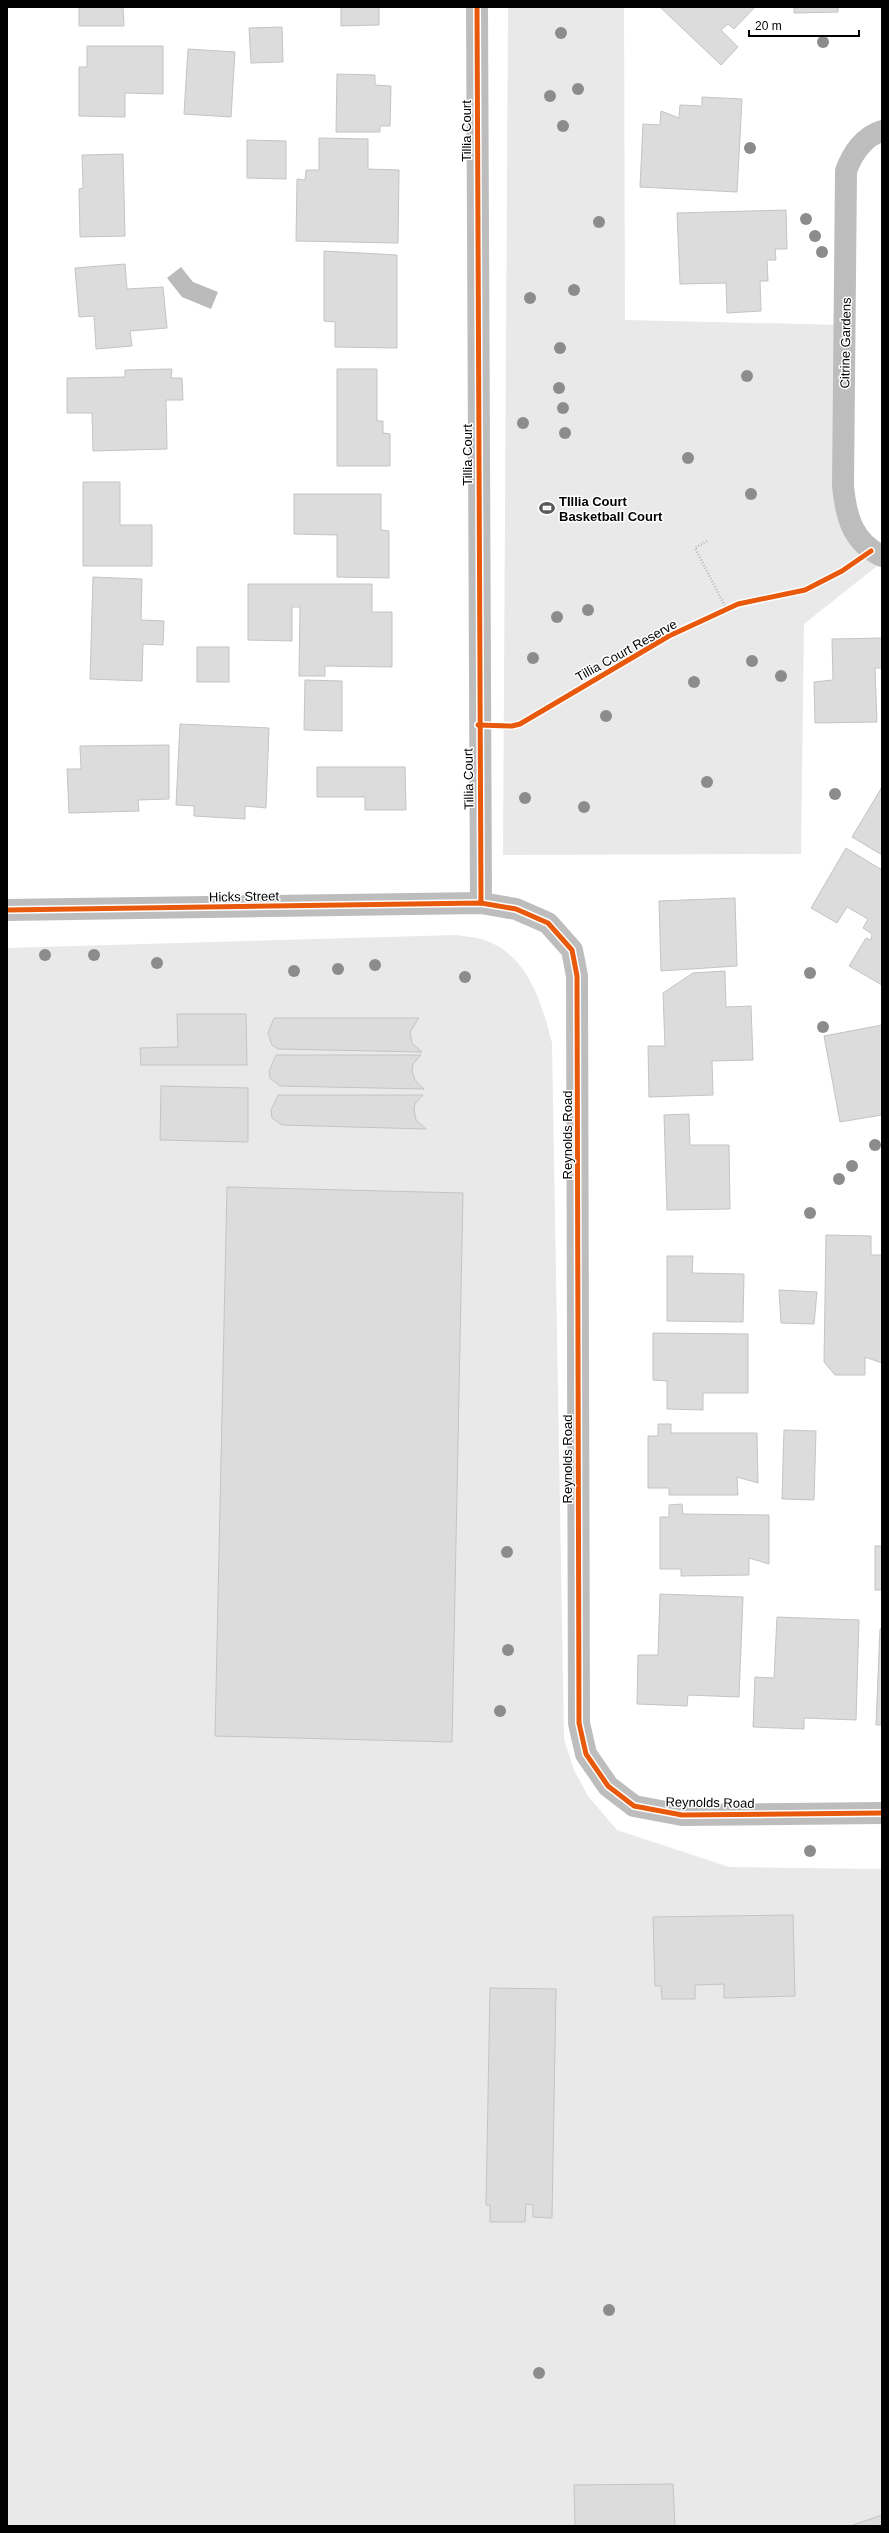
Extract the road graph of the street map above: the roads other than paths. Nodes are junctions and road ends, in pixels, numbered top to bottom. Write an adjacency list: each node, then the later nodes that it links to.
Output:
1 (477, 7): 4 (street, Tillia Court)
2 (882, 131): 3 (street, Citrine Gardens)
3 (882, 556)
4 (481, 904): 5 (street, Hicks Street); 6 (street, Reynolds Road)
5 (7, 910)
6 (882, 1813)

